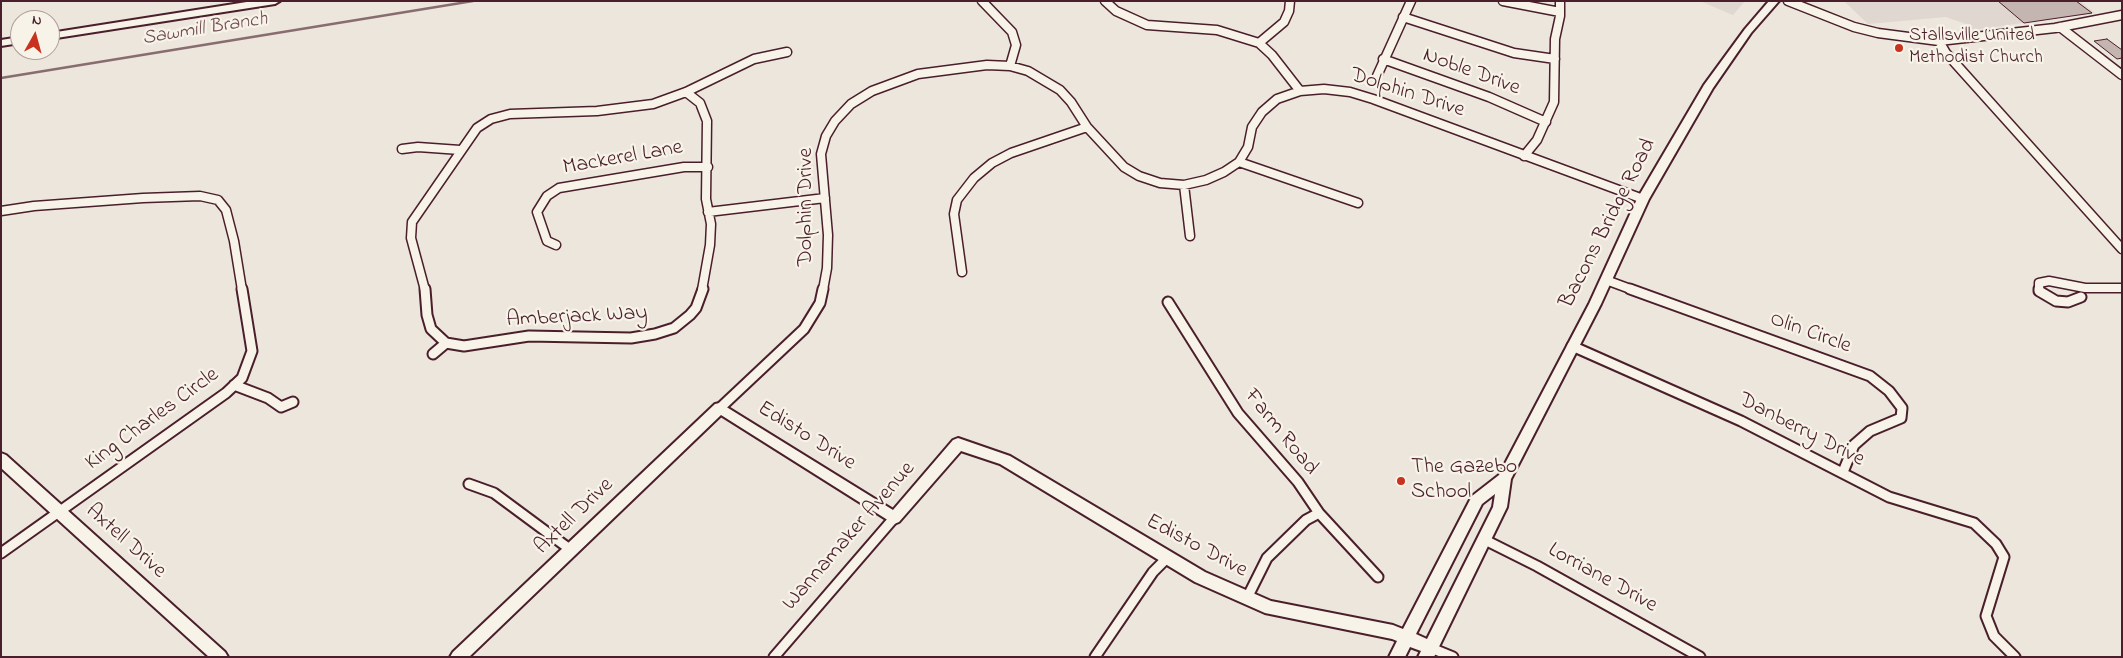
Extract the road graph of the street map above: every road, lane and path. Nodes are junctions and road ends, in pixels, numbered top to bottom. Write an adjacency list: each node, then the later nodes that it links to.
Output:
1 (218, 1): 14 (main road)
2 (274, 1): 16 (main road)
3 (982, 1): 22 (street)
4 (1105, 1): 18 (street)
5 (1290, 1): 18 (street)
6 (1411, 1): 13 (street)
7 (1503, 1): 11 (street)
8 (1560, 1): 11 (street)
9 (1774, 1): 36 (street, Bacons Bridge Road)
10 (1788, 1): 17 (street)
11 (1560, 12): 21 (street)
12 (2122, 15): 15 (street)
13 (1404, 17): 20 (street); 21 (street)
14 (60, 25)
15 (2060, 27): 17 (street); 23 (street)
16 (60, 34)
17 (1939, 41): 42 (street)
18 (1258, 43): 25 (street)
19 (788, 52): 26 (street)
20 (1383, 59): 24 (street); 27 (street, Noble Drive)
21 (1555, 59): 27 (street)
22 (1010, 66): 28 (street, Dolphin Drive); 35 (street, Dolphin Drive)
23 (2122, 75)
24 (1377, 76)
25 (1300, 91): 31 (street, Dolphin Drive); 32 (street, Dolphin Drive)
26 (686, 92): 30 (street); 33 (street, Amberjack Way)
27 (1546, 122): 31 (street)
28 (1087, 127): 34 (street, Dolphin Drive); 43 (street)
29 (402, 149): 30 (street)
30 (460, 150): 48 (street)
31 (1524, 156): 36 (street, Dolphin Drive)
32 (1239, 162): 34 (street, Dolphin Drive); 37 (street)
33 (708, 167): 39 (street, Amberjack Way); 41 (street, Mackerel Lane)
34 (1184, 185): 40 (street)
35 (825, 198): 39 (street); 53 (street, Dolphin Drive)
36 (1643, 199): 44 (street, Bacons Bridge Road)
37 (1358, 203)
38 (1, 212): 51 (street, King Charles Circle)
39 (708, 212): 48 (street, Amberjack Way)
40 (1190, 236)
41 (556, 245)
42 (2122, 249)
43 (962, 272)
44 (1606, 280): 49 (street, Bacons Bridge Road); 56 (street, Olin Circle)
45 (2122, 288): 46 (street)
46 (2081, 297)
47 (1168, 302): 60 (street, Farm Road)
48 (446, 343): 50 (street)
49 (1572, 346): 56 (street, Danberry Drive); 57 (street, Bacons Bridge Road)
50 (433, 354)
51 (234, 385): 52 (street); 59 (street, King Charles Circle)
52 (293, 402)
53 (720, 408): 61 (street, Edisto Drive); 63 (street, Axtell Drive)
54 (958, 444): 61 (street, Wannamaker Avenue); 65 (street, Edisto Drive)
55 (1, 460): 59 (street, Axtell Drive)
56 (1843, 472): 77 (street, Danberry Drive)
57 (1504, 479): 62 (street, Bacons Bridge Road); 68 (street, Bacons Bridge Road)
58 (469, 484): 63 (street)
59 (59, 512): 64 (street, King Charles Circle); 70 (street, Axtell Drive)
60 (1319, 513): 66 (street, Farm Road); 67 (street)
61 (894, 518): 72 (street, Wannamaker Avenue)
62 (1483, 539): 69 (street, Bacons Bridge Road); 76 (street, Lorriane Drive)
63 (571, 550): 71 (street, Axtell Drive)
64 (1, 553)
65 (1167, 558): 67 (street, Edisto Drive); 73 (street)
66 (1378, 576)
67 (1247, 598): 68 (street, Edisto Drive)
68 (1406, 637): 69 (street, Edisto Drive); 74 (street, Bacons Bridge Road)
69 (1428, 652): 75 (street)
70 (220, 657)
71 (458, 657)
72 (774, 657)
73 (1095, 657)
74 (1397, 657)
75 (1453, 657)
76 (1700, 657)
77 (2016, 657)

